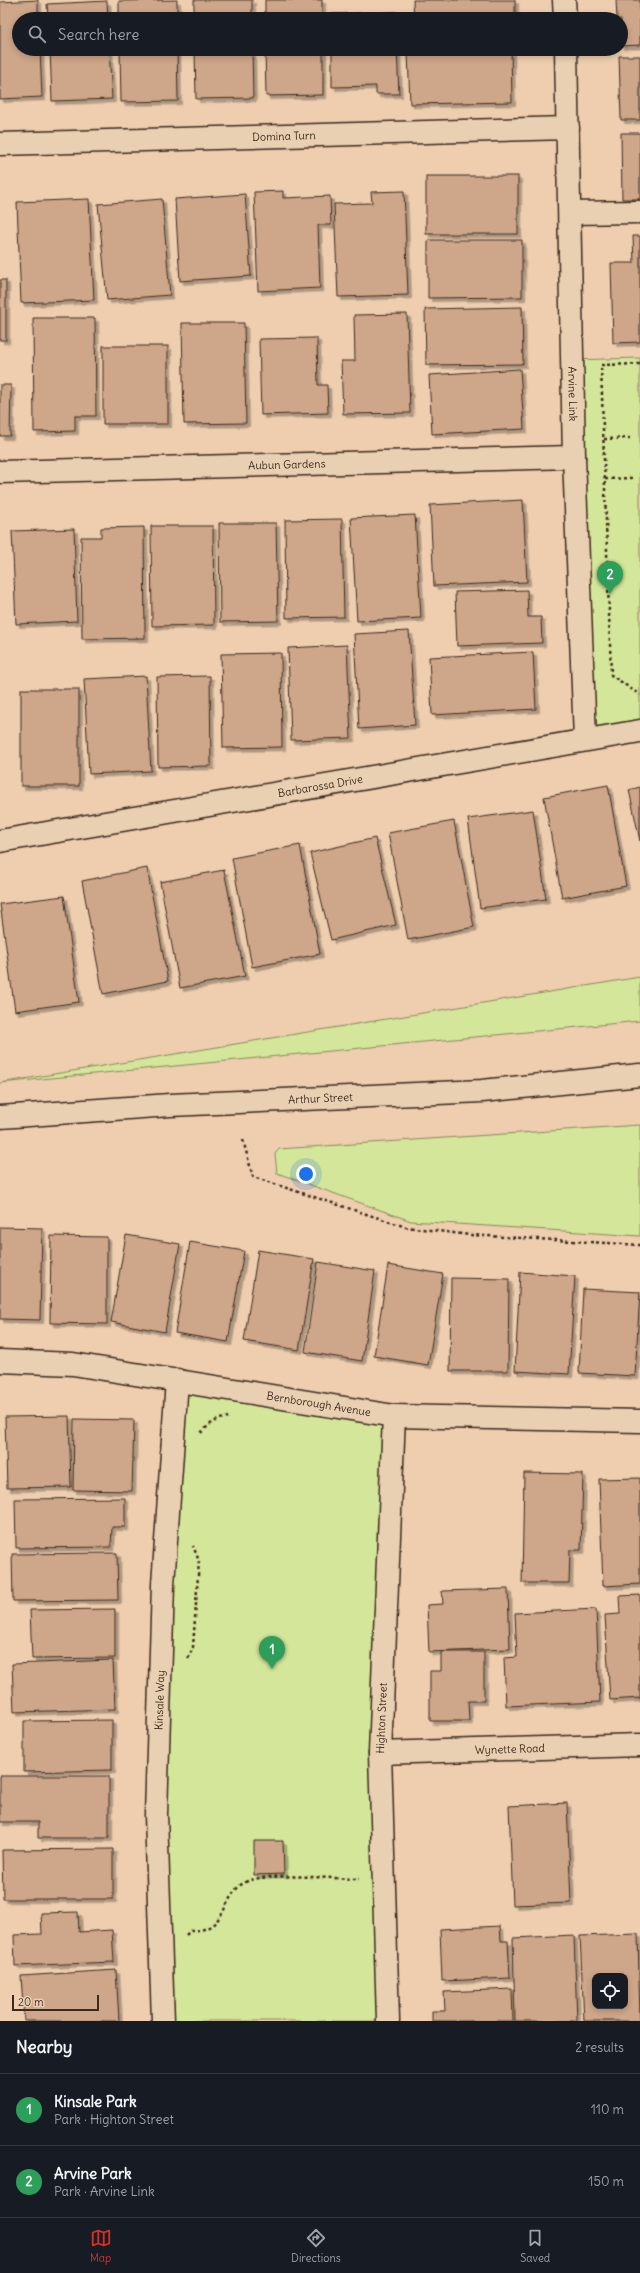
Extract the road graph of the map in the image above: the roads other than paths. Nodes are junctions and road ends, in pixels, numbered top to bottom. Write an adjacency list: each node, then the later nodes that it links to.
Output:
1 (564, 0): 2 (street)
2 (565, 12)
3 (566, 56): 4 (street, Arvine Link)
4 (568, 128): 5 (street, Domina Turn); 7 (street, Arvine Link)
5 (0, 144)
6 (640, 212): 7 (street)
7 (570, 213): 8 (street, Arvine Link)
8 (574, 457): 9 (street, Aubun Gardens); 11 (street, Arvine Link)
9 (0, 472)
10 (640, 731): 11 (street, Barbarossa Drive)
11 (585, 739): 12 (street, Barbarossa Drive)
12 (0, 842)
13 (640, 1075): 14 (street, Arthur Street)
14 (0, 1117)
15 (0, 1361): 16 (street, Bernborough Avenue)
16 (177, 1380): 17 (street, Bernborough Avenue); 21 (street, Kinsale Way)
17 (394, 1416): 18 (street, Bernborough Avenue); 20 (street, Highton Street)
18 (640, 1421)
19 (640, 1744): 20 (street, Wynette Road)
20 (380, 1753): 22 (street, Highton Street)
21 (163, 2021)
22 (388, 2021)

